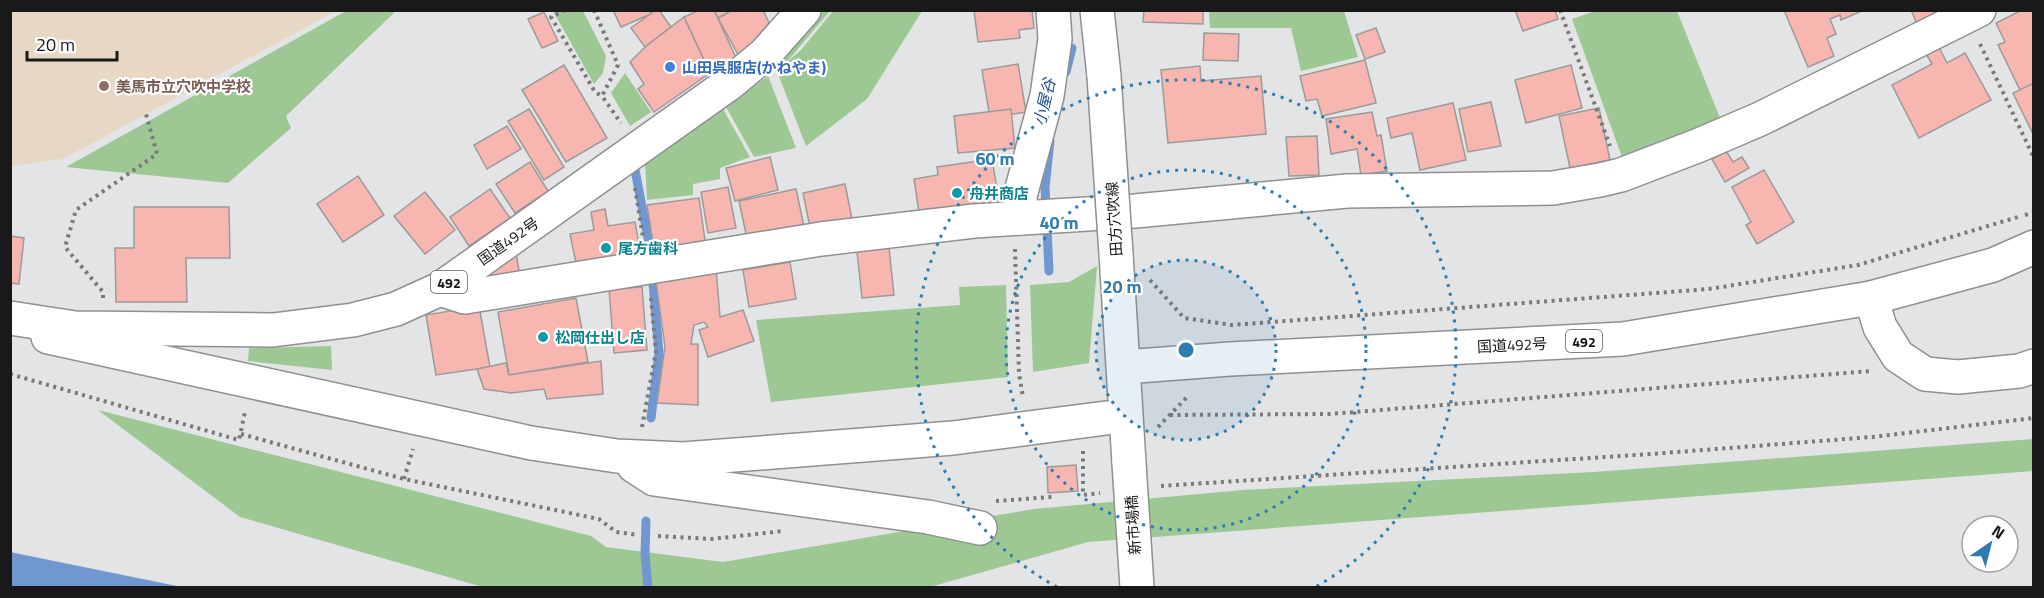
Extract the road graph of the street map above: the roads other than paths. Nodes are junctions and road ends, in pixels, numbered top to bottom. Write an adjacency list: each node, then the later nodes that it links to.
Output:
1 (804, 10): 7 (main road, 国道492号 / 492)
2 (1053, 10): 5 (main road)
3 (1097, 10): 12 (main road, 田方穴吹線, bridge)
4 (1970, 12): 5 (main road)
5 (1021, 218): 7 (main road)
6 (2034, 247): 8 (main road, 国道492号 / 492)
7 (440, 289): 9 (main road, 国道492号 / 492)
8 (1871, 298): 11 (main road); 12 (main road, 国道492号 / 492)
9 (10, 318)
10 (48, 337): 14 (main road)
11 (2034, 366)
12 (1124, 367): 15 (main road, 田方穴吹線)
13 (1094, 419): 14 (main road)
14 (617, 456): 16 (main road)
15 (1129, 463): 17 (main road, 新市場橋, bridge)
16 (980, 528)
17 (1137, 588)

